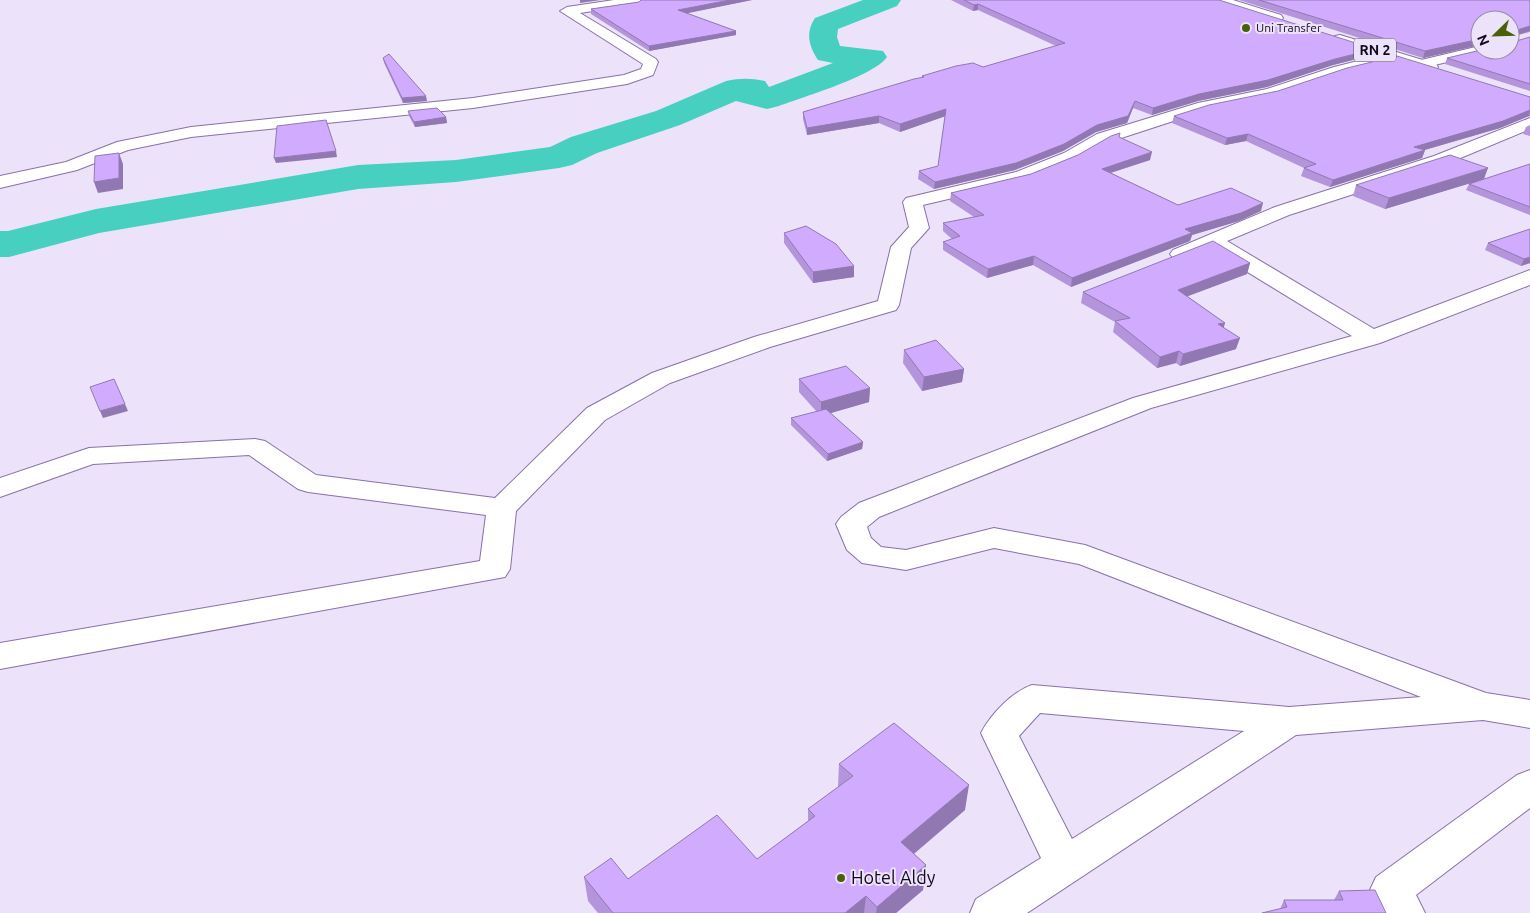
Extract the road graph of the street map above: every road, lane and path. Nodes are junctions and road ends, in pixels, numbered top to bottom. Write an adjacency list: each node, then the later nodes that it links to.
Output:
1 (639, 0): 10 (street)
2 (1220, 0): 3 (street)
3 (1292, 24)
4 (1330, 35): 6 (street, RN 2)
5 (1470, 52): 7 (street)
6 (1394, 56): 7 (street, RN 2); 16 (street)
7 (1422, 64): 8 (street, RN 2)
8 (1451, 73)
9 (1530, 123): 11 (street)
10 (0, 182)
11 (1213, 241): 12 (street); 14 (street)
12 (1160, 262)
13 (1530, 277): 14 (street)
14 (1372, 338): 18 (street)
15 (0, 488): 16 (street)
16 (502, 508): 17 (street)
17 (0, 656)
18 (1483, 706): 19 (street); 20 (street)
19 (1530, 714)
20 (1289, 721): 22 (street); 22 (street)
21 (1530, 786): 24 (street)
22 (1065, 865): 23 (street)
23 (991, 913)
24 (1404, 913)

